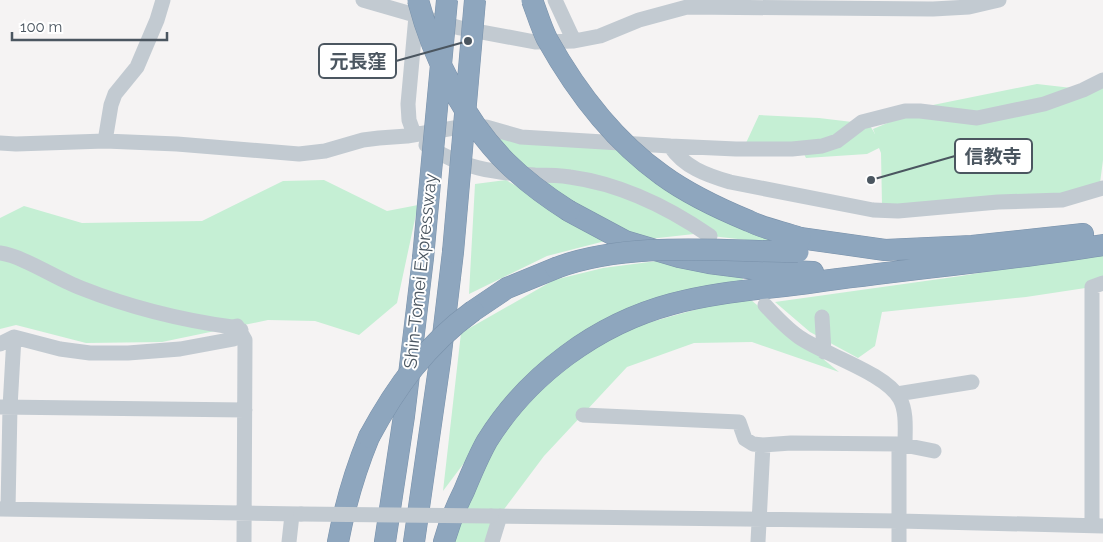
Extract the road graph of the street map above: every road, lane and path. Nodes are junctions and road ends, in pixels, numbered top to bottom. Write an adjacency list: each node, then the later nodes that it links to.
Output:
1 (162, 0): 14 (street)
2 (363, 0): 8 (street)
3 (447, 0): 49 (highway, Shin-Tomei Expressway, bridge)
4 (475, 0): 50 (highway, Shin-Tomei Expressway, bridge)
5 (532, 0): 20 (highway, bridge)
6 (555, 0): 11 (street)
7 (999, 0): 9 (street)
8 (390, 4): 10 (street)
9 (827, 4): 11 (street)
10 (417, 8): 11 (street); 13 (street); 23 (highway, bridge)
11 (574, 42)
12 (1103, 80): 16 (street)
13 (410, 135): 14 (street); 16 (street); 19 (street)
14 (105, 141): 15 (street)
15 (0, 143)
16 (670, 146): 17 (street)
17 (1103, 188)
18 (1103, 231): 20 (highway)
19 (710, 236)
20 (799, 245): 48 (highway, bridge)
21 (1103, 245): 23 (highway)
22 (0, 253): 27 (street)
23 (890, 272): 51 (highway)
24 (1103, 283): 45 (street)
25 (765, 305): 30 (street)
26 (822, 317): 30 (street)
27 (241, 330): 28 (street); 34 (street)
28 (14, 337): 29 (street); 33 (street)
29 (0, 344)
30 (824, 352): 32 (street)
31 (972, 382): 32 (street)
32 (897, 394): 36 (street)
33 (5, 407): 34 (street); 39 (street)
34 (245, 410): 40 (street)
35 (583, 415): 37 (street)
36 (899, 444): 37 (street); 38 (street); 44 (street)
37 (763, 445): 43 (street)
38 (934, 451)
39 (4, 509): 40 (street)
40 (244, 512): 41 (street); 46 (street)
41 (296, 514): 42 (street, bridge); 47 (street)
42 (495, 516): 43 (street); 52 (street)
43 (758, 521): 44 (street); 53 (street)
44 (899, 521): 45 (street); 54 (street)
45 (1098, 526)
46 (244, 542)
47 (289, 542)
48 (338, 542)
49 (385, 542)
50 (414, 542)
51 (444, 542)
52 (492, 542)
53 (758, 542)
54 (899, 542)

